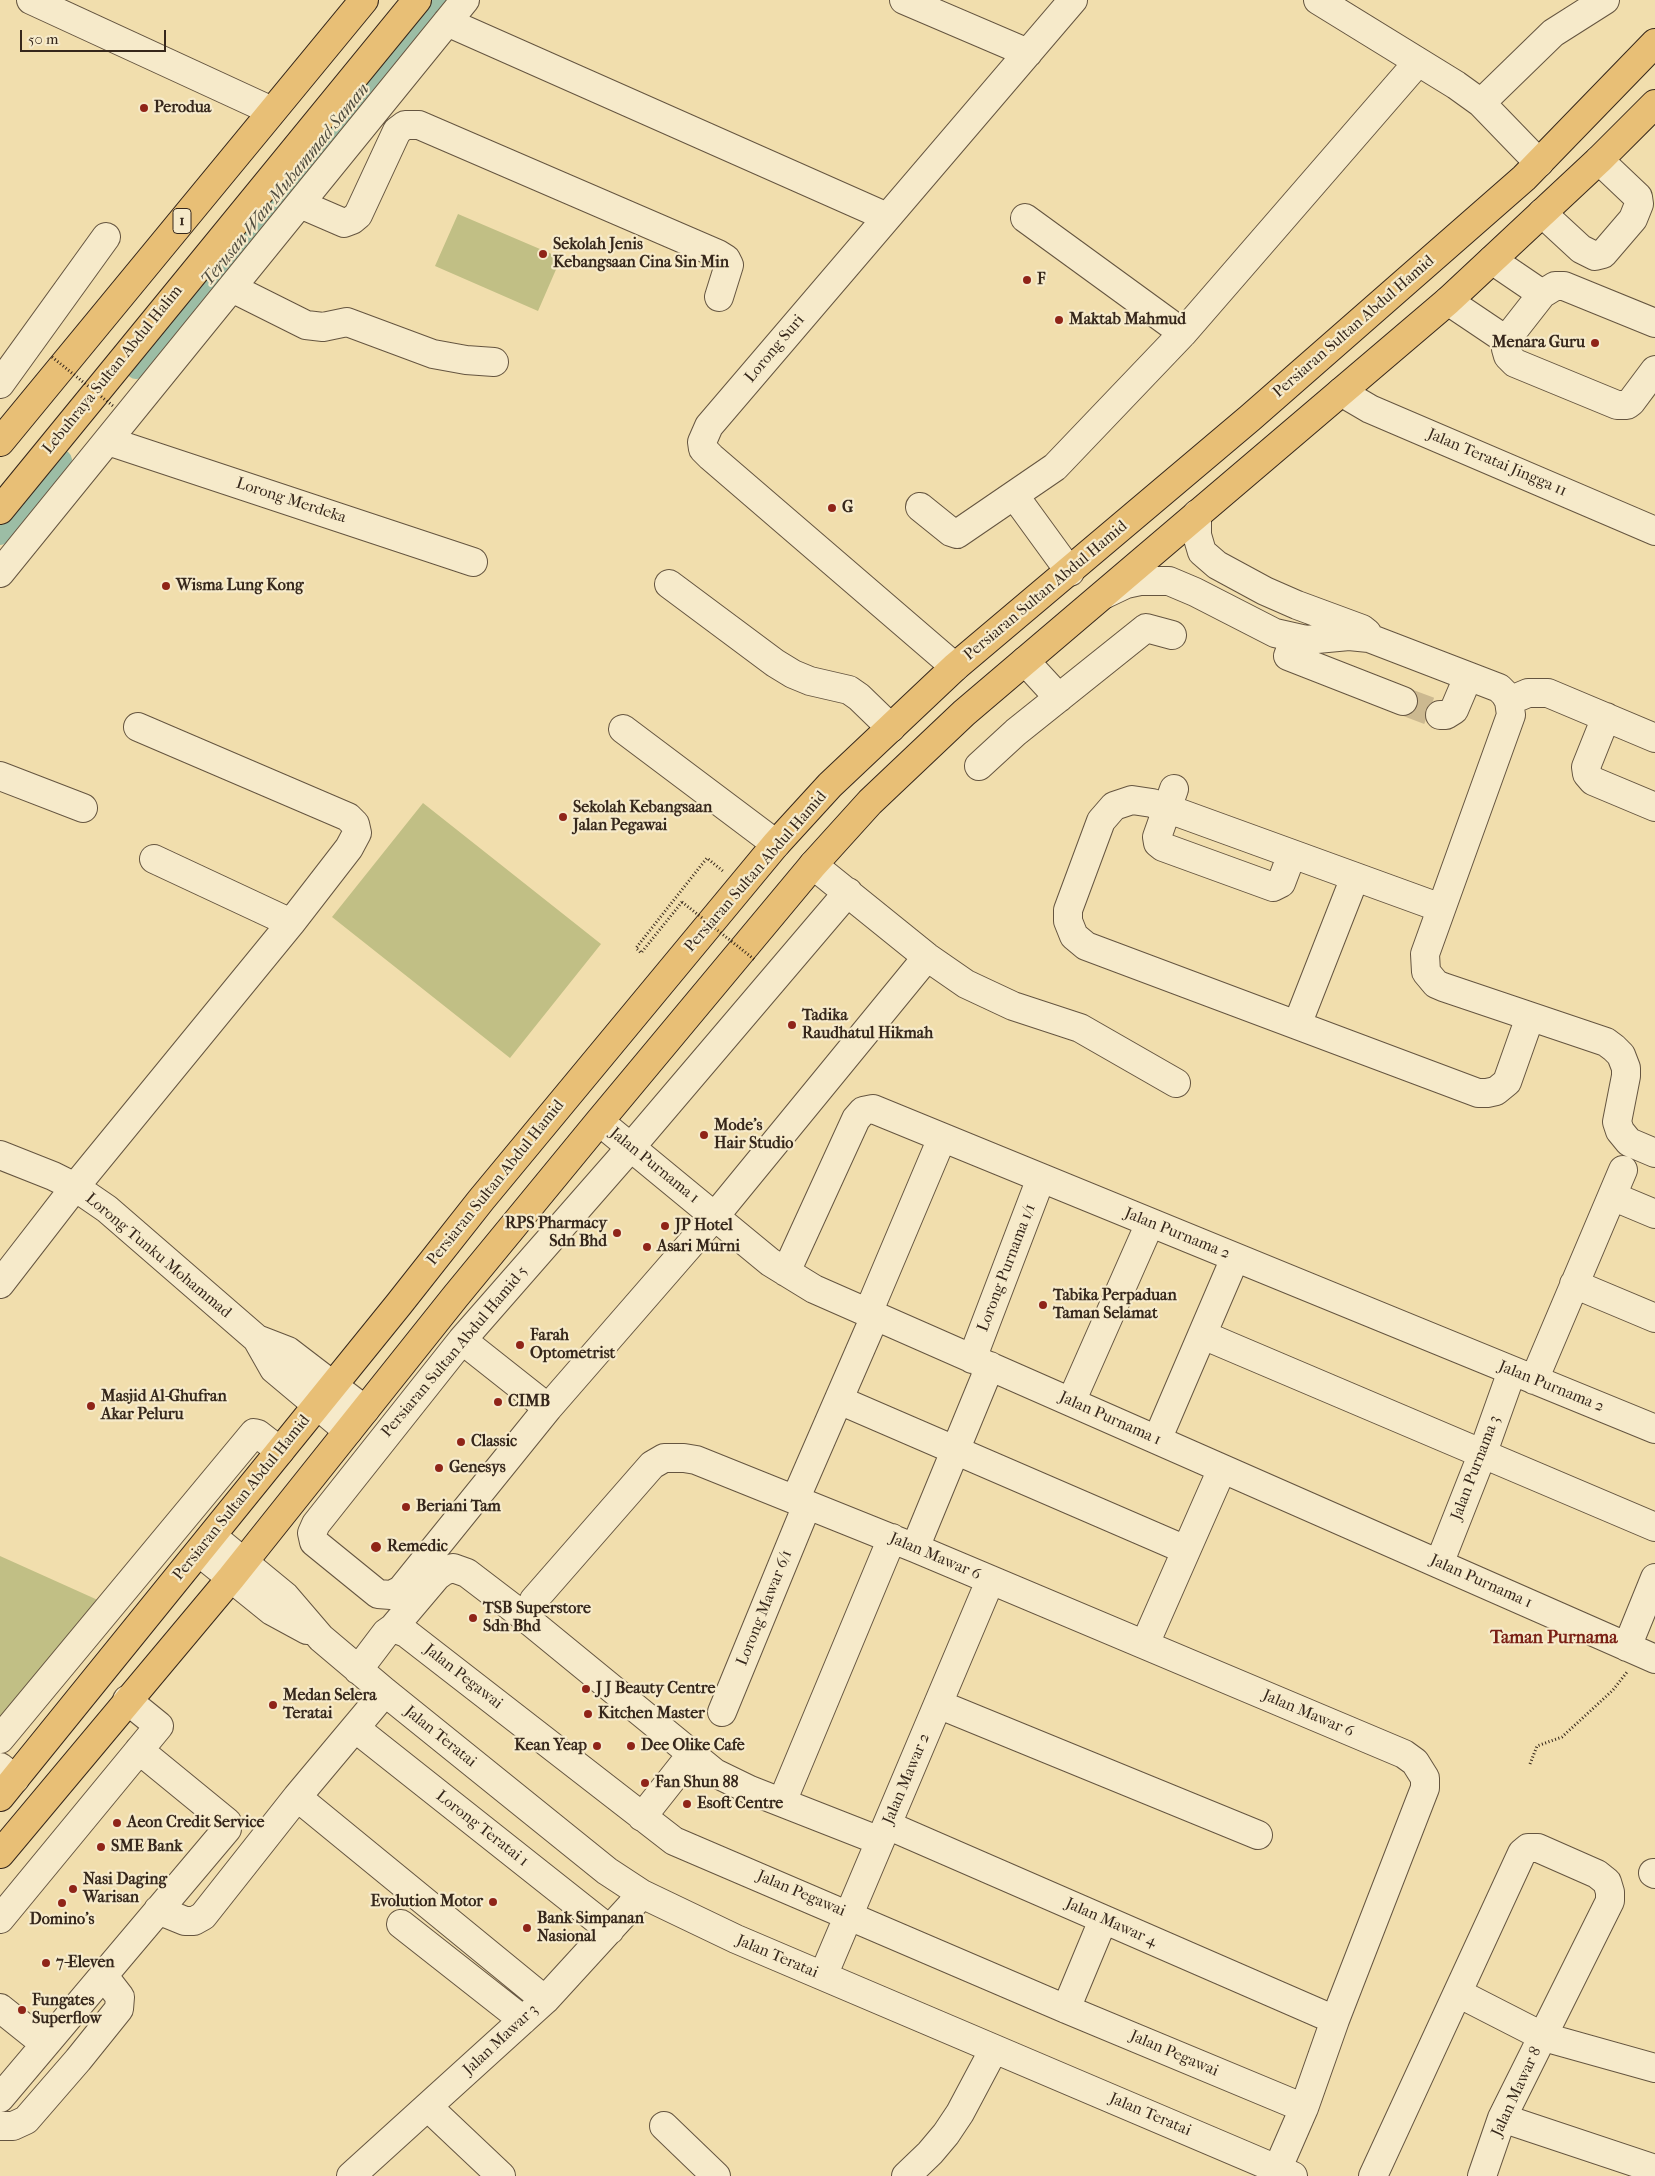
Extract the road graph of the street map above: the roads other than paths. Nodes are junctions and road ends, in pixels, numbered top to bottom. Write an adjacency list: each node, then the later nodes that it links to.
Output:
1 (31, 0): 15 (street)
2 (364, 0): 15 (main road, 1)
3 (417, 0): 39 (main road, Lebuhraya Sultan Abdul Halim)
4 (465, 0): 9 (street)
5 (904, 0): 11 (street)
6 (1073, 0): 11 (street, Lorong Suri)
7 (1318, 0): 12 (street)
8 (1605, 0): 13 (street)
9 (447, 22): 16 (street); 22 (street)
10 (1655, 43): 19 (main road, Persiaran Sultan Abdul Hamid)
11 (1028, 53): 22 (street, Lorong Suri)
12 (1418, 62): 13 (street); 31 (street)
13 (1481, 103): 19 (street)
14 (1655, 104): 18 (main road)
15 (272, 111): 38 (main road, 1)
16 (370, 117): 17 (street); 20 (street)
17 (396, 131): 20 (street); 28 (street)
18 (1599, 160): 21 (main road); 21 (street)
19 (1539, 163): 48 (main road, Persiaran Sultan Abdul Hamid)
20 (300, 204): 26 (street)
21 (1542, 214): 25 (main road)
22 (887, 217): 57 (street, Lorong Suri)
23 (1025, 218): 31 (street)
24 (106, 237): 35 (street)
25 (1492, 260): 27 (street); 29 (main road)
26 (232, 288): 33 (street); 41 (street)
27 (1542, 294): 30 (street); 32 (street)
28 (719, 297)
29 (1448, 301): 32 (street); 37 (main road)
30 (1655, 323)
31 (1183, 333): 42 (street)
32 (1506, 340): 34 (street)
33 (494, 362)
34 (1655, 370)
35 (0, 384)
36 (0, 389): 38 (street)
37 (1341, 392): 45 (main road); 46 (street, Jalan Teratai Jingga 11)
38 (27, 409): 40 (main road, 1)
39 (60, 434): 41 (street); 44 (main road, Lebuhraya Sultan Abdul Halim)
40 (0, 442)
41 (100, 450): 47 (street, Lorong Merdeka); 49 (street)
42 (1014, 496): 43 (street); 48 (street)
43 (920, 507)
44 (0, 510)
45 (1197, 514): 51 (main road); 55 (street)
46 (1655, 531)
47 (473, 562)
48 (1070, 572): 52 (main road, Persiaran Sultan Abdul Hamid)
49 (0, 573)
50 (669, 584): 65 (street)
51 (1101, 596): 54 (street); 56 (main road)
52 (995, 633): 56 (main road); 57 (main road, Persiaran Sultan Abdul Hamid)
53 (1172, 635): 59 (street)
54 (1295, 638): 55 (street); 61 (street)
55 (1379, 641): 58 (street)
56 (1023, 662): 59 (street); 76 (main road)
57 (955, 667): 65 (main road, Persiaran Sultan Abdul Hamid)
58 (1468, 677): 60 (street); 62 (street)
59 (1058, 698): 68 (street)
60 (1509, 700): 63 (street); 79 (street)
61 (1403, 701)
62 (1440, 716)
63 (1606, 717): 67 (street); 71 (street)
64 (138, 727): 80 (street)
65 (891, 728): 73 (main road, Persiaran Sultan Abdul Hamid)
66 (623, 729): 73 (street)
67 (1655, 738)
68 (979, 766)
69 (0, 776): 72 (street)
70 (1170, 799): 74 (street); 74 (street); 83 (street)
71 (1655, 807)
72 (83, 808)
73 (776, 844): 107 (main road, Persiaran Sultan Abdul Hamid)
74 (1292, 854): 77 (street)
75 (154, 859): 80 (street)
76 (813, 865): 78 (street); 85 (main road)
77 (1355, 877): 79 (street); 83 (street)
78 (848, 892): 81 (street); 87 (street, Persiaran Sultan Abdul Hamid 5)
79 (1441, 908): 82 (street)
80 (291, 923): 92 (street)
81 (928, 957): 84 (street); 95 (street)
82 (1530, 1016): 83 (street); 88 (street)
83 (1297, 1025)
84 (1176, 1083)
85 (600, 1122): 87 (street, Jalan Purnama 1); 111 (main road)
86 (942, 1138): 91 (street, Jalan Purnama 2); 98 (street, Jalan Purnama 2); 101 (street, Lorong Mawar 6/1)
87 (631, 1147): 95 (street, Jalan Purnama 1); 104 (street, Persiaran Sultan Abdul Hamid 5)
88 (1655, 1153)
89 (0, 1155): 92 (street, Lorong Tunku Mohammad)
90 (1623, 1170): 93 (street, Jalan Purnama 3)
91 (1041, 1178): 96 (street, Jalan Purnama 2); 105 (street, Lorong Purnama 1/1)
92 (75, 1187): 99 (street); 107 (street, Lorong Tunku Mohammad)
93 (1612, 1196): 94 (street); 100 (street, Jalan Purnama 3)
94 (1655, 1214)
95 (715, 1216): 98 (street, Jalan Purnama 1); 110 (street)
96 (1150, 1223): 97 (street, Jalan Purnama 2); 109 (street)
97 (1235, 1258): 103 (street); 106 (street, Jalan Purnama 2)
98 (786, 1272): 101 (street, Jalan Purnama 1)
99 (0, 1284)
100 (1574, 1284): 102 (street); 106 (street, Jalan Purnama 3)
101 (871, 1314): 105 (street, Jalan Purnama 1); 108 (street, Lorong Mawar 6/1)
102 (1655, 1318)
103 (1203, 1335): 113 (street); 116 (street)
104 (462, 1340): 110 (street); 110 (street, Persiaran Sultan Abdul Hamid 5)
105 (981, 1362): 109 (street, Jalan Purnama 1); 114 (street, Lorong Purnama 1/1)
106 (1523, 1375): 112 (street, Jalan Purnama 2); 116 (street, Jalan Purnama 3)
107 (325, 1395): 111 (street, Lorong Tunku Mohammad); 115 (main road, Persiaran Sultan Abdul Hamid)
108 (838, 1400): 114 (street); 118 (street, Lorong Mawar 6/1)
109 (1071, 1402): 113 (street, Jalan Purnama 1)
110 (548, 1408)
111 (357, 1421): 124 (main road)
112 (1655, 1430)
113 (1158, 1440): 117 (street, Jalan Purnama 1)
114 (955, 1450): 120 (street, Lorong Purnama 1/1); 122 (street)
115 (280, 1451): 121 (main road, Persiaran Sultan Abdul Hamid); 137 (street)
116 (1482, 1454): 119 (street); 123 (street, Jalan Purnama 3)
117 (1222, 1469): 122 (street); 123 (street, Jalan Purnama 1)
118 (801, 1502): 120 (street, Jalan Mawar 6); 127 (street, Jalan Mawar 6); 135 (street, Lorong Mawar 6/1)
119 (1655, 1527)
120 (904, 1543): 126 (street, Jalan Mawar 6); 142 (street, Lorong Purnama 1/1)
121 (205, 1544): 124 (street, Jalan Teratai); 140 (main road, Persiaran Sultan Abdul Hamid)
122 (1186, 1550): 129 (street)
123 (1439, 1564): 130 (street, Jalan Purnama 1)
124 (237, 1570): 131 (street, Jalan Teratai); 133 (main road)
125 (1655, 1578): 130 (street)
126 (990, 1581): 129 (street, Jalan Mawar 6); 134 (street, Jalan Mawar 2)
127 (534, 1600)
128 (394, 1628): 131 (street); 139 (street, Jalan Mawar 4); 143 (street, Jalan Pegawai)
129 (1145, 1644): 161 (street, Jalan Mawar 6)
130 (1641, 1653)
131 (358, 1670): 132 (street, Jalan Teratai)
132 (385, 1692): 136 (street); 147 (street, Jalan Teratai)
133 (127, 1700): 138 (street); 146 (main road)
134 (938, 1704): 144 (street, Jalan Mawar 2); 145 (street)
135 (722, 1712)
136 (355, 1728): 141 (street); 153 (street, Lorong Teratai 1)
137 (0, 1739)
138 (139, 1750): 148 (street); 150 (street)
139 (691, 1755): 142 (street, Jalan Mawar 4); 143 (street)
140 (5, 1781)
141 (297, 1797): 148 (street); 157 (street)
142 (782, 1802): 144 (street, Jalan Mawar 4)
143 (642, 1817): 149 (street, Jalan Pegawai)
144 (884, 1833): 149 (street, Jalan Mawar 2); 151 (street, Jalan Mawar 4)
145 (1258, 1835)
146 (0, 1854)
147 (642, 1894): 153 (street, Jalan Mawar 3); 155 (street, Jalan Teratai)
148 (158, 1910): 154 (street)
149 (849, 1915): 155 (street, Jalan Mawar 2); 159 (street, Jalan Pegawai)
150 (0, 1919)
151 (1103, 1920): 159 (street); 161 (street, Jalan Mawar 4)
152 (400, 1924): 160 (street)
153 (610, 1930): 157 (street, Jalan Mawar 3)
154 (103, 1975): 163 (street); 170 (street)
155 (823, 1976): 164 (street, Jalan Teratai)
156 (1458, 1993): 162 (street); 162 (street, Jalan Mawar 8); 178 (street)
157 (544, 2000): 160 (street, Jalan Mawar 3)
158 (0, 2008): 163 (street)
159 (1066, 2009): 168 (street, Jalan Pegawai)
160 (523, 2020): 167 (street, Jalan Mawar 3)
161 (1335, 2020): 168 (street, Jalan Mawar 6)
162 (1544, 2037): 165 (street); 169 (street, Jalan Mawar 8)
163 (45, 2044): 166 (street)
164 (994, 2049): 173 (street, Jalan Teratai); 177 (street)
165 (1655, 2068)
166 (0, 2098)
167 (428, 2107): 174 (street, Jalan Mawar 3); 175 (street)
168 (1304, 2108): 173 (street, Jalan Mawar 6)
169 (1502, 2118): 172 (street); 179 (street, Jalan Mawar 8)
170 (0, 2126)
171 (664, 2126): 176 (street)
172 (1655, 2170)
173 (1285, 2173)
174 (351, 2176)
175 (501, 2176)
176 (716, 2176)
177 (906, 2176)
178 (1373, 2176)
179 (1482, 2176)

